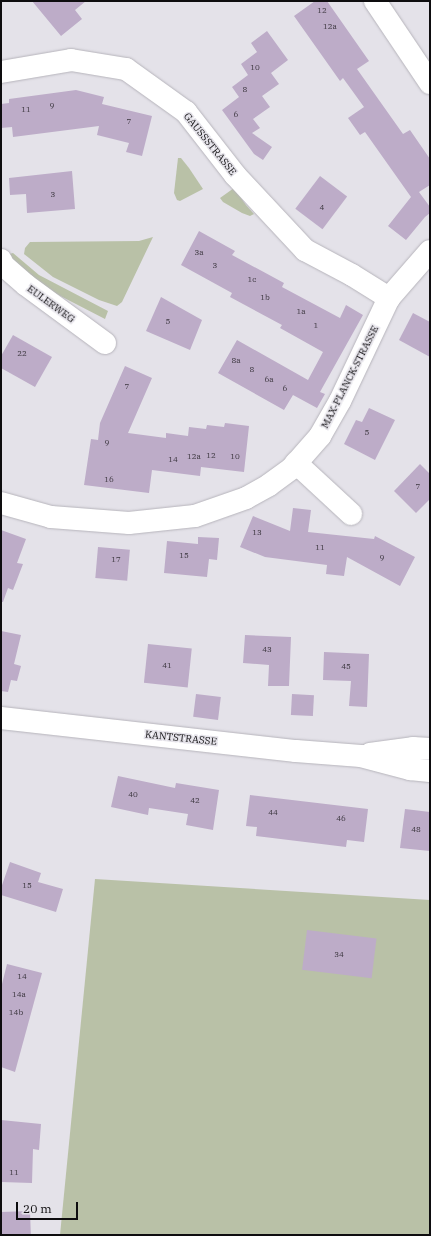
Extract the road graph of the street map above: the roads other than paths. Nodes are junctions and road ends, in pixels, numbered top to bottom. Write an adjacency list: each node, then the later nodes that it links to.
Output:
1 (375, 1): 3 (street)
2 (1, 72): 6 (street, GAUSSSTRASSE)
3 (429, 80)
4 (430, 251): 6 (street, MAX-PLANCK-STRASSE)
5 (1, 260): 7 (street, EULERWEG)
6 (389, 298): 8 (street, MAX-PLANCK-STRASSE)
7 (105, 343)
8 (296, 463): 9 (street, MAX-PLANCK-STRASSE); 10 (street)
9 (1, 503)
10 (351, 514)
11 (1, 718): 13 (street, KANTSTRASSE)
12 (430, 749): 13 (street, KANTSTRASSE)
13 (360, 756): 14 (street, KANTSTRASSE)
14 (430, 772)

